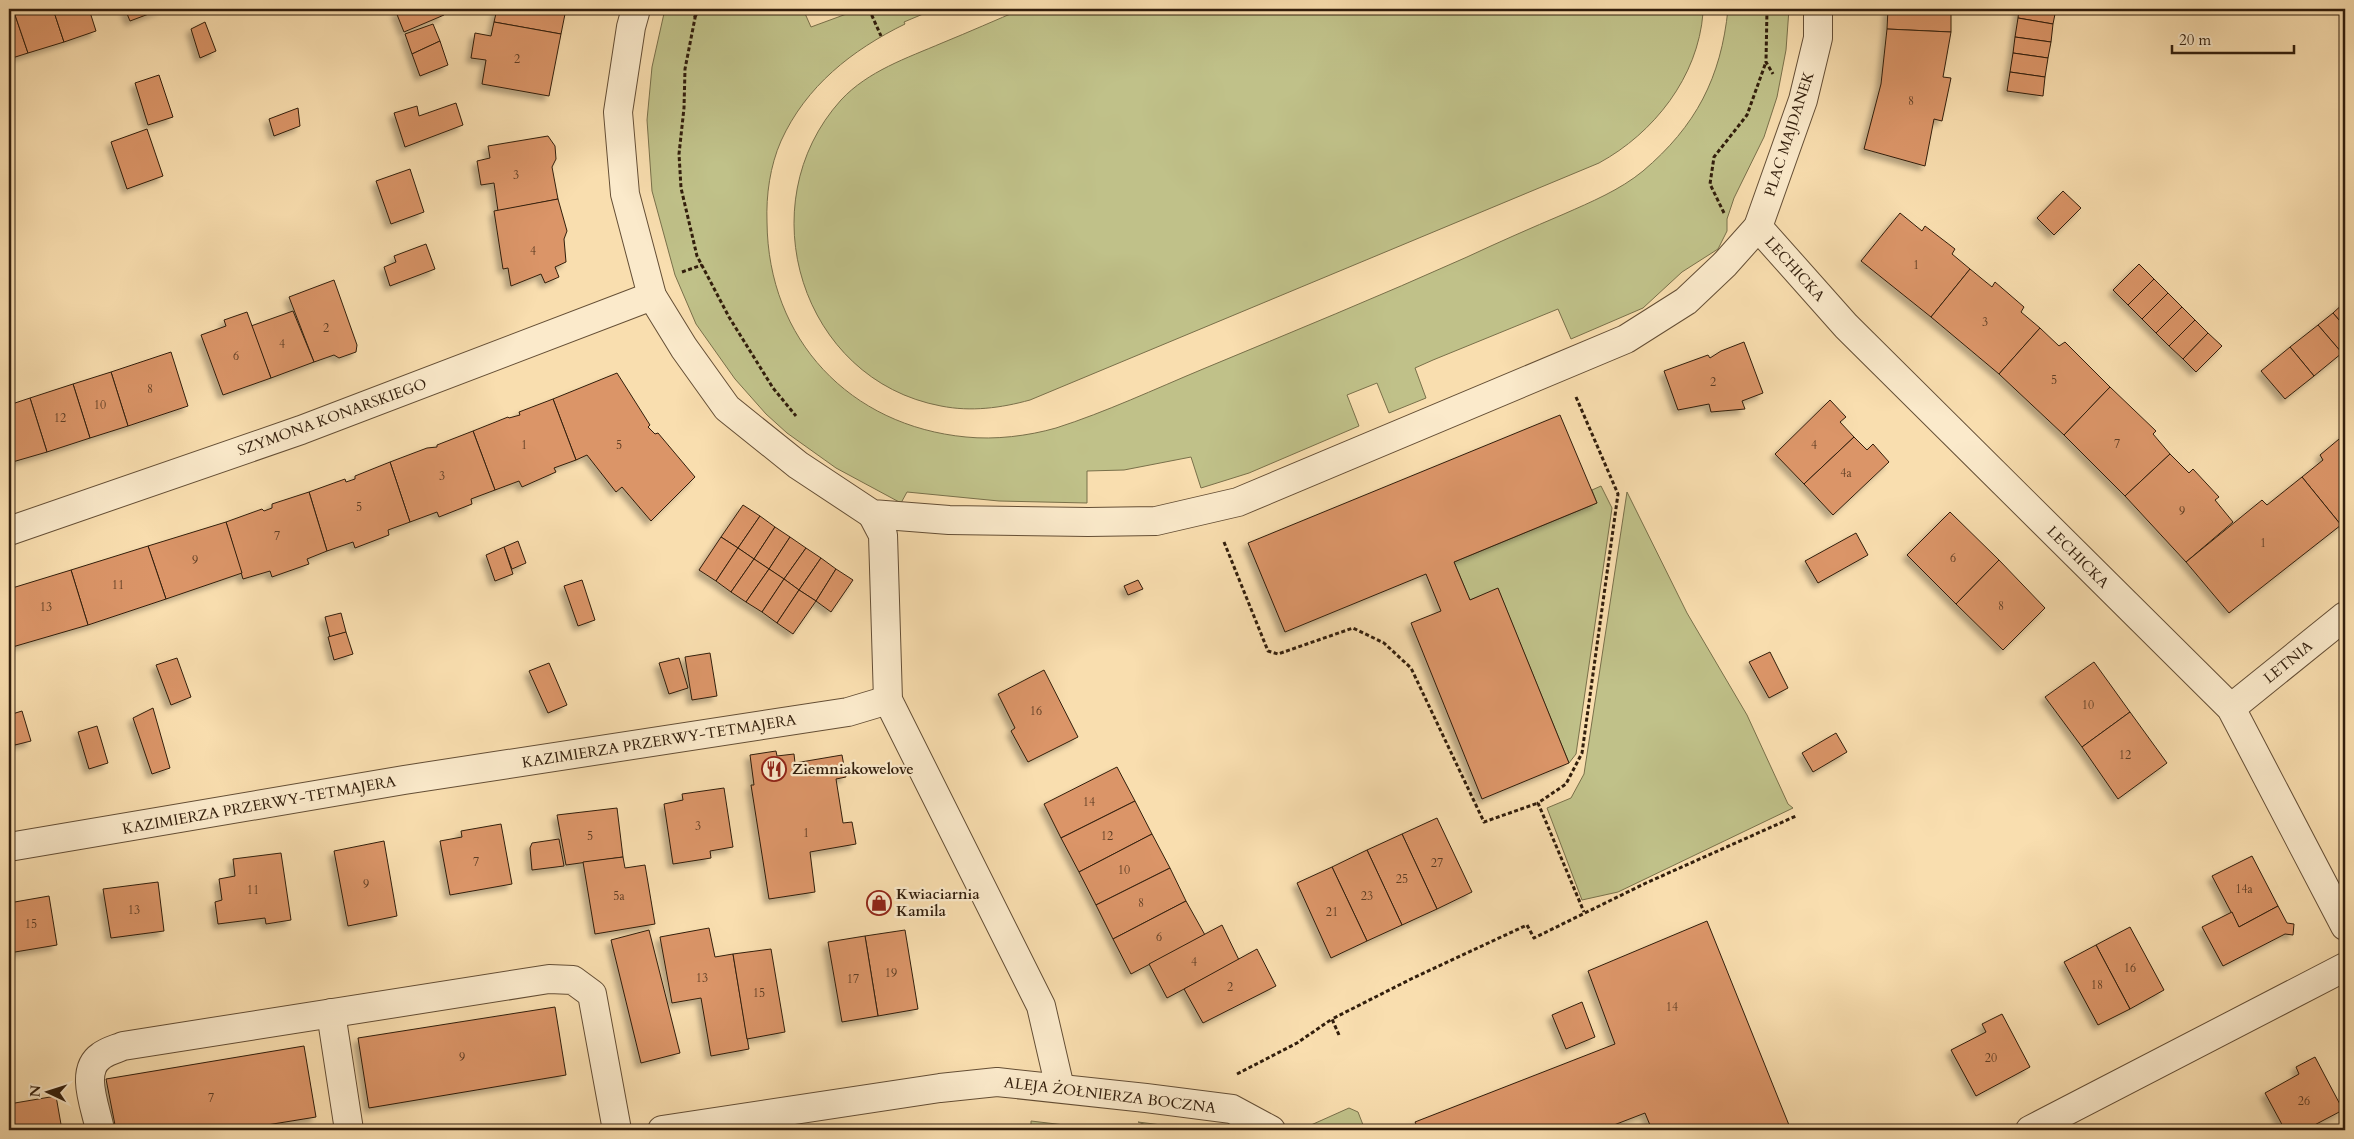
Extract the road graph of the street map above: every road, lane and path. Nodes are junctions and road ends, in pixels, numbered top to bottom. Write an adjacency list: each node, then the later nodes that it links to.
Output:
1 (636, 9): 11 (street)
2 (694, 9): 6 (path)
3 (699, 9): 6 (path)
4 (869, 9): 7 (path)
5 (1818, 9): 10 (street, PLAC MAJDANEK)
6 (695, 18): 13 (path)
7 (880, 36)
8 (1766, 62): 9 (path)
9 (1726, 217)
10 (1758, 227): 12 (street); 19 (street, LECHICKA)
11 (652, 296): 15 (street); 16 (street, SZYMONA KONARSKIEGO)
12 (1562, 366): 14 (street); 20 (path)
13 (798, 421)
14 (1211, 508): 15 (street); 20 (path)
15 (872, 514): 18 (street)
16 (9, 531)
17 (2345, 616): 19 (street, LETNIA)
18 (888, 700): 22 (street, KAZIMIERZA PRZERWY-TETMAJERA); 30 (street)
19 (2232, 708): 24 (street, LECHICKA)
20 (1538, 803): 23 (path)
21 (1796, 816): 23 (path)
22 (9, 847)
23 (1584, 912): 27 (path)
24 (2345, 926)
25 (2345, 967): 36 (street)
26 (331, 1013): 31 (street); 32 (street); 33 (street)
27 (1332, 1020): 28 (path); 29 (path)
28 (1339, 1035)
29 (1230, 1077)
30 (1060, 1088): 34 (street, ALEJA ŻOŁNIERZA BOCZNA); 35 (street, ALEJA ŻOŁNIERZA BOCZNA)
31 (100, 1130)
32 (349, 1130)
33 (617, 1130)
34 (662, 1130)
35 (1271, 1130)
36 (2030, 1130)

